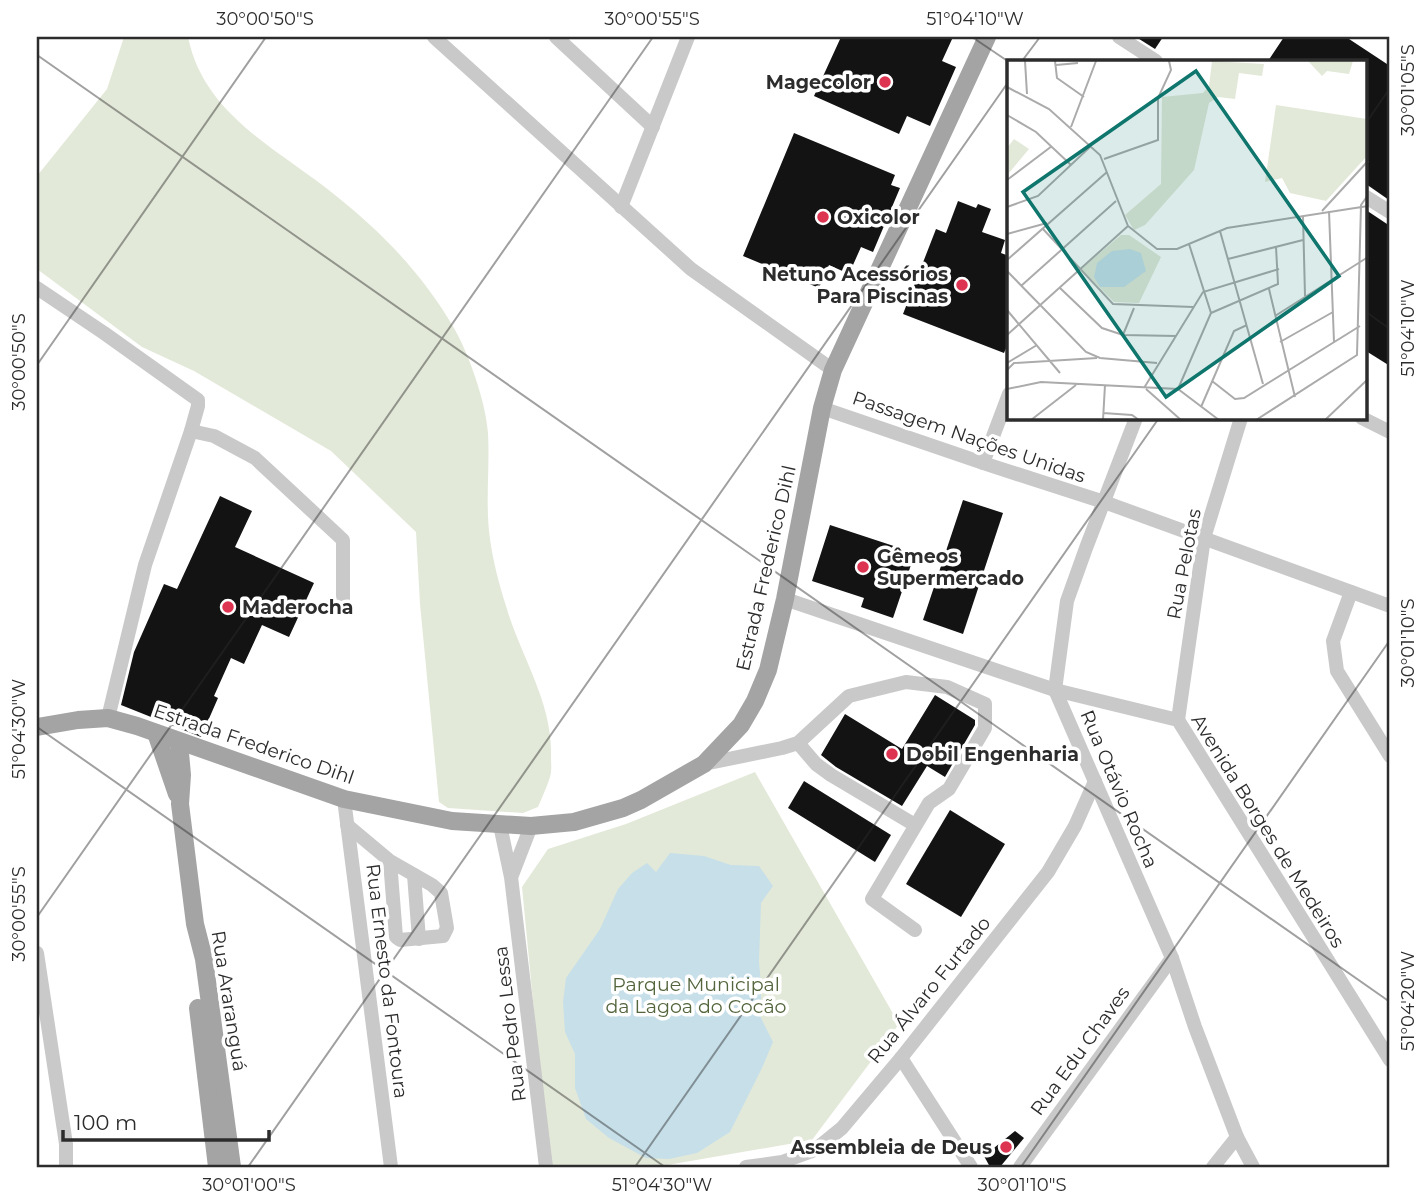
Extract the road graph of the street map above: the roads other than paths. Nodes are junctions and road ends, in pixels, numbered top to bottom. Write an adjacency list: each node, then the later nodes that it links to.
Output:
1 (434, 37): 9 (street)
2 (556, 37): 7 (street)
3 (688, 37): 7 (street)
4 (987, 37): 12 (main road, Estrada Frederico Dihl)
5 (1119, 37): 6 (street)
6 (1138, 56)
7 (653, 127): 9 (street)
8 (1368, 198): 10 (street)
9 (621, 207): 12 (street)
10 (1390, 212)
11 (37, 288): 18 (street)
12 (834, 370): 14 (main road, Estrada Frederico Dihl)
13 (1007, 399): 20 (street)
14 (822, 408): 20 (street, Passagem Nações Unidas); 24 (main road, Estrada Frederico Dihl)
15 (1135, 420): 21 (street)
16 (1240, 420): 22 (street, Rua Pelotas)
17 (1366, 420): 19 (street)
18 (191, 431): 25 (street); 28 (street)
19 (1390, 432)
20 (983, 463): 21 (street, Passagem Nações Unidas)
21 (1104, 502): 22 (street, Passagem Nações Unidas); 27 (street)
22 (1204, 538): 23 (street, Passagem Nações Unidas); 29 (street, Rua Pelotas)
23 (1351, 592): 26 (street, Passagem Nações Unidas); 35 (street)
24 (785, 599): 27 (street, Avenida Borges de Medeiros); 36 (main road, Estrada Frederico Dihl)
25 (343, 605)
26 (1390, 606)
27 (1055, 690): 29 (street, Avenida Borges de Medeiros); 38 (street, Rua Otávio Rocha)
28 (108, 718): 30 (main road, Estrada Frederico Dihl); 31 (main road, Estrada Frederico Dihl)
29 (1178, 720): 54 (street, Avenida Borges de Medeiros)
30 (37, 727)
31 (156, 733): 32 (main road, Estrada Frederico Dihl); 40 (main road, Rua Araranguá)
32 (180, 742): 34 (main road, Estrada Frederico Dihl); 37 (main road, Rua Araranguá)
33 (798, 743): 36 (street); 43 (street); 43 (street)
34 (213, 754): 37 (main road); 39 (main road, Estrada Frederico Dihl)
35 (1390, 757)
36 (705, 764): 44 (main road, Estrada Frederico Dihl)
37 (182, 775): 40 (main road, Rua Araranguá)
38 (1095, 781): 52 (street, Rua Otávio Rocha); 53 (street, Rua Álvaro Furtado)
39 (344, 799): 41 (street, Rua Ernesto da Fontoura); 42 (main road, Estrada Frederico Dihl)
40 (180, 804): 48 (main road, Rua Araranguá)
41 (347, 825): 45 (street); 59 (street, Rua Ernesto da Fontoura)
42 (500, 825): 44 (main road, Estrada Frederico Dihl); 47 (street, Rua Pedro Lessa)
43 (915, 825): 49 (street)
44 (531, 826): 47 (street, Rua Pedro Lessa)
45 (390, 861): 46 (street); 50 (street)
46 (414, 875): 50 (street); 50 (street)
47 (511, 877): 60 (street, Rua Pedro Lessa)
48 (195, 924): 57 (main road, Rua Araranguá); 58 (main road, Rua Araranguá)
49 (915, 930)
50 (419, 939)
51 (37, 953): 56 (street)
52 (1172, 958): 55 (street, Rua Otávio Rocha); 63 (street, Rua Edu Chaves)
53 (901, 1058): 61 (street, Rua Álvaro Furtado); 62 (street)
54 (1390, 1060)
55 (1237, 1137): 64 (street); 65 (street, Rua Otávio Rocha)
56 (66, 1167)
57 (217, 1167)
58 (232, 1167)
59 (391, 1167)
60 (546, 1167)
61 (746, 1167)
62 (971, 1167)
63 (1020, 1167)
64 (1213, 1167)
65 (1253, 1167)

